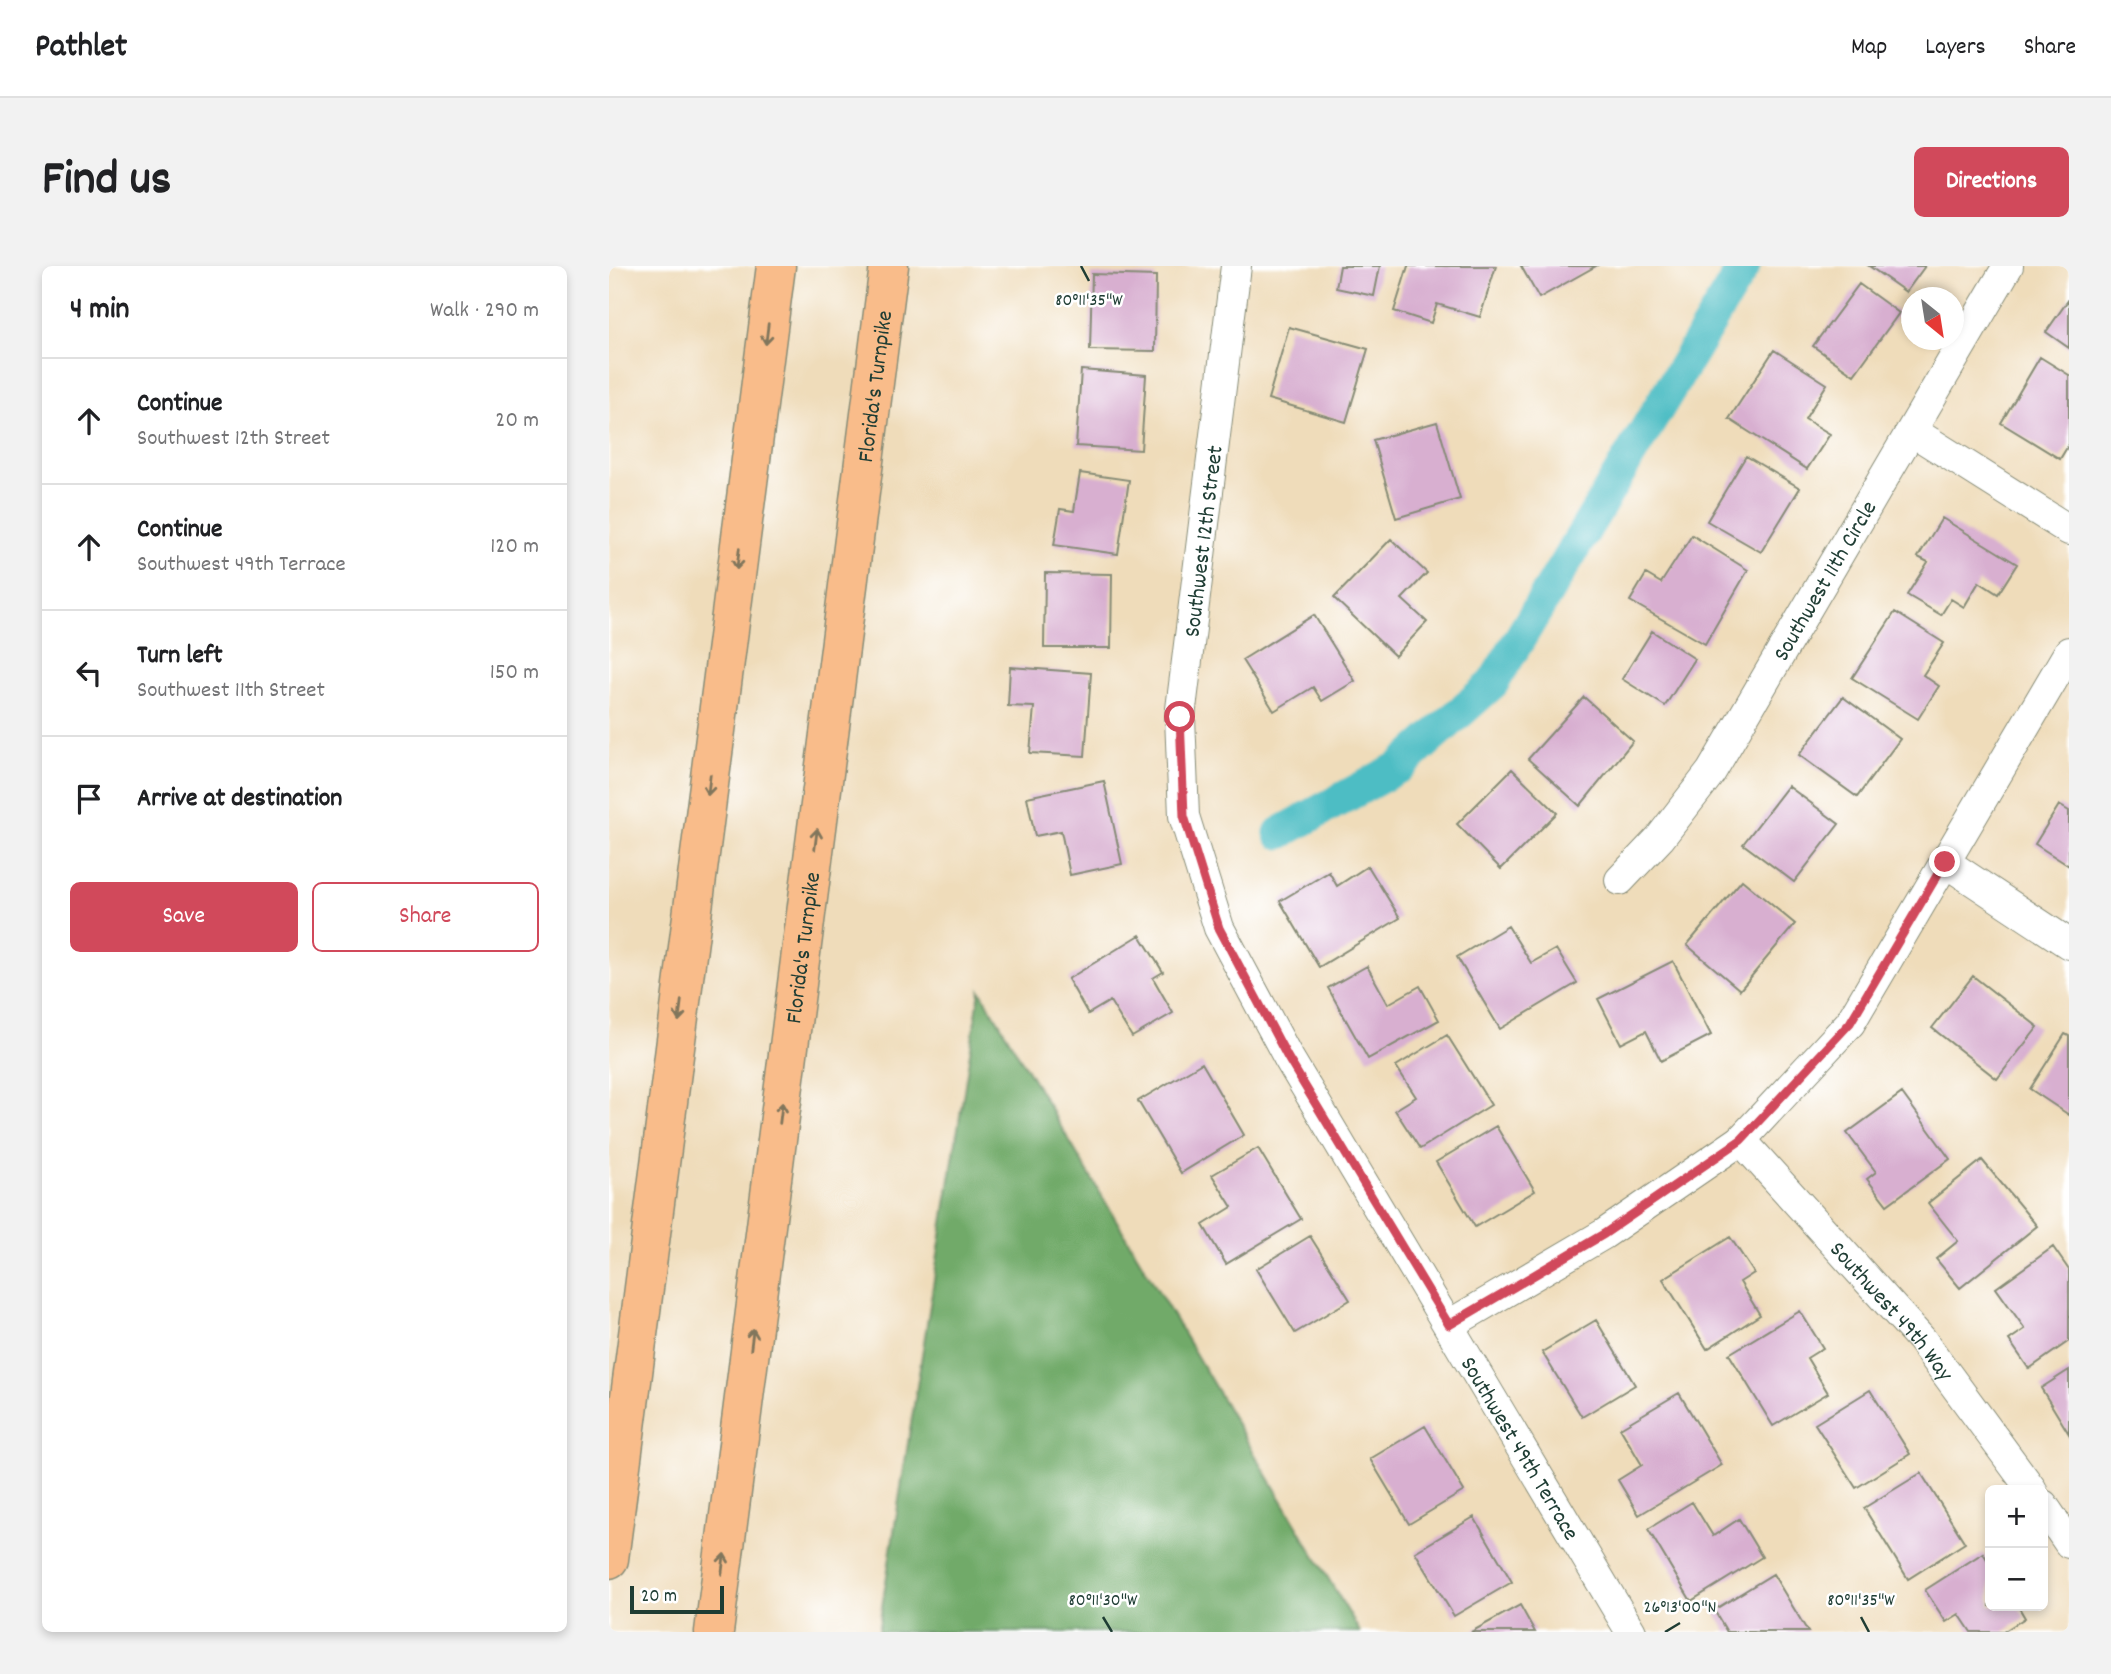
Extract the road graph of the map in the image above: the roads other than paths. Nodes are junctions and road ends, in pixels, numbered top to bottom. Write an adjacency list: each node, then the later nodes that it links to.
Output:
1 (776, 266): 17 (highway, one-way to 17)
2 (889, 266): 18 (highway, Florida's Turnpike, one-way to 2)
3 (1236, 266): 8 (street, Southwest 12th Street)
4 (2008, 266): 5 (street, Southwest 11th Circle)
5 (1912, 431): 6 (street); 10 (street, Southwest 11th Circle)
6 (2069, 530)
7 (2069, 652): 9 (street)
8 (1184, 816): 13 (street, Southwest 49th Terrace)
9 (1945, 862): 11 (street); 12 (street)
10 (1620, 880)
11 (2069, 944)
12 (1741, 1140): 13 (street); 14 (street, Southwest 49th Way)
13 (1449, 1325): 19 (street, Southwest 49th Terrace)
14 (2028, 1485)
15 (2048, 1513): 16 (street)
16 (2069, 1543)
17 (609, 1559)
18 (714, 1632)
19 (1631, 1632)

